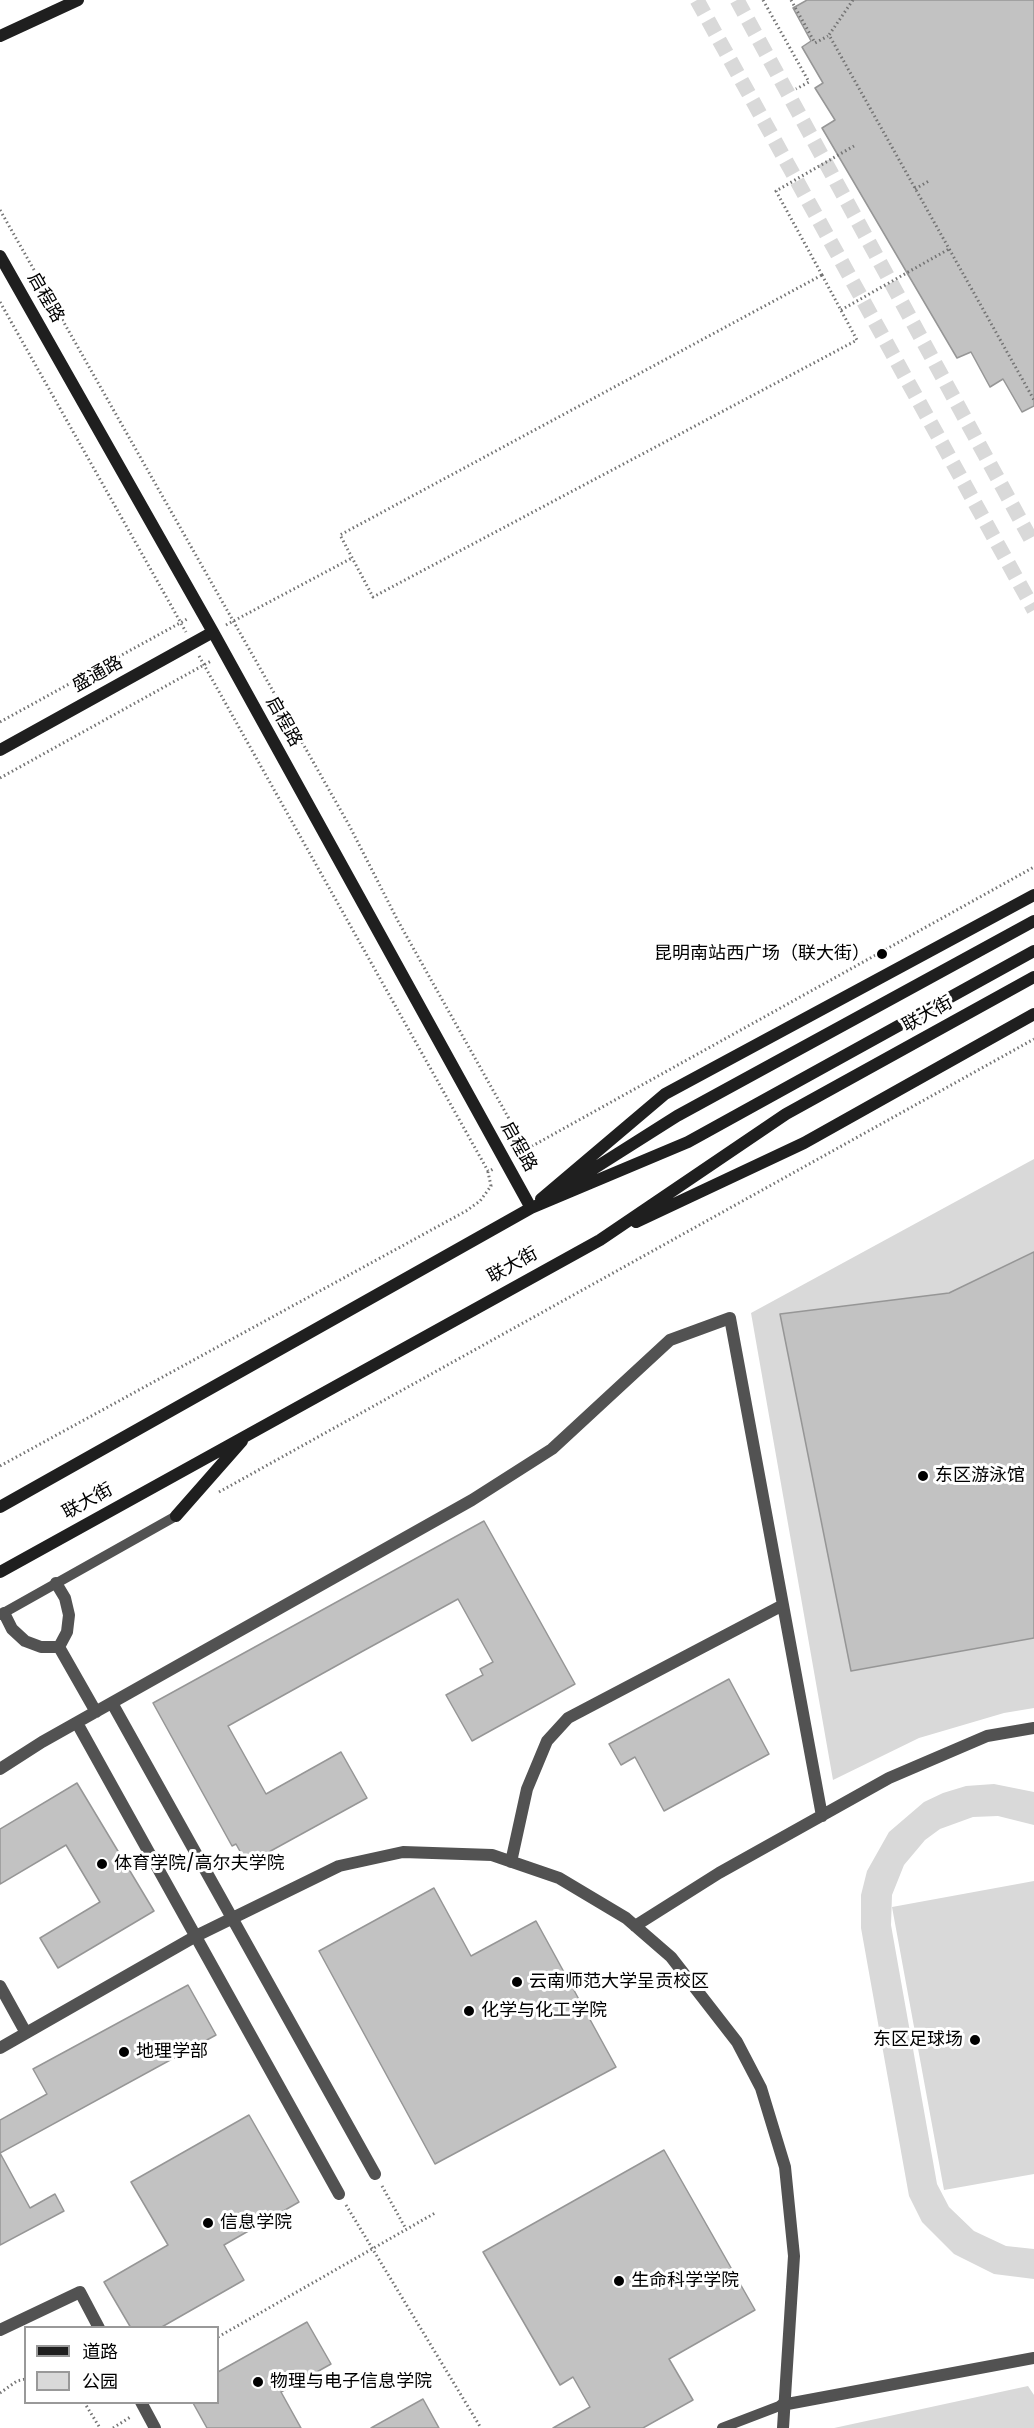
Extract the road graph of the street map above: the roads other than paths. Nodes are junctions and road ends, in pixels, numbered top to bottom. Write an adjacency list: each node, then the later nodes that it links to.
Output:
1 (77, 0): 2 (main road)
2 (0, 36)
3 (0, 256): 4 (main road, 启程路)
4 (213, 632): 5 (main road, 盛通路); 11 (main road, 启程路)
5 (0, 750)
6 (1034, 895): 11 (main road)
7 (1034, 921): 11 (main road)
8 (1034, 951): 11 (main road, 联大街)
9 (1034, 977): 12 (main road, 联大街)
10 (1034, 1014): 12 (main road)
11 (531, 1208): 14 (main road, 联大街)
12 (600, 1240): 13 (main road, 联大街)
13 (248, 1434): 15 (main road); 16 (main road, 联大街)
14 (0, 1508)
15 (176, 1516): 17 (lane)
16 (0, 1572)
17 (56, 1583): 19 (lane); 20 (street)
18 (783, 1605): 21 (street); 26 (street); 27 (street)
19 (2, 1614): 20 (street)
20 (59, 1647): 22 (street)
21 (112, 1703): 22 (street); 28 (street)
22 (96, 1712): 23 (street)
23 (77, 1723): 25 (street); 30 (street)
24 (1034, 1728): 26 (street)
25 (0, 1769)
26 (822, 1816): 29 (street)
27 (511, 1862): 28 (street); 29 (street)
28 (232, 1917): 30 (street); 34 (street)
29 (635, 1926): 39 (street)
30 (196, 1936): 32 (street); 35 (street)
31 (0, 1986): 32 (street)
32 (26, 2033): 33 (street)
33 (0, 2048)
34 (375, 2174)
35 (339, 2194)
36 (98, 2326): 37 (street)
37 (0, 2330)
38 (1034, 2358): 39 (street)
39 (782, 2404): 42 (lane); 43 (street)
40 (143, 2406): 41 (street)
41 (155, 2428)
42 (722, 2428)
43 (783, 2428)

